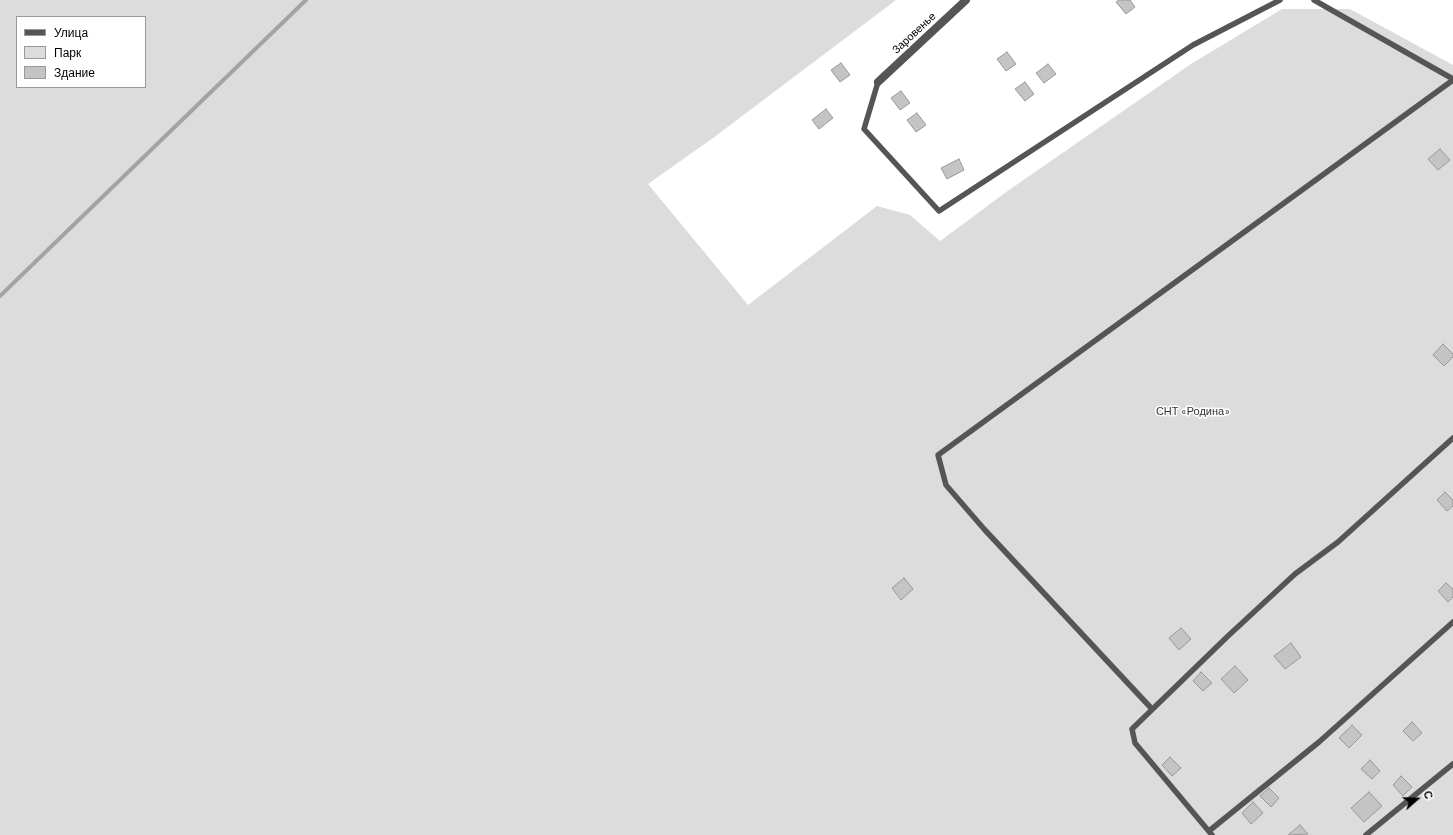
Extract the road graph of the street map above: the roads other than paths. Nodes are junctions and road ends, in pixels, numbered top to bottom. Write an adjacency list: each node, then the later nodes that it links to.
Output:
1 (966, 0): 5 (street, Заровенье)
2 (1280, 0): 5 (lane)
3 (1314, 0): 4 (lane)
4 (1453, 79): 8 (lane)
5 (878, 82)
6 (1453, 438): 8 (lane)
7 (1453, 622): 10 (lane)
8 (1152, 709): 10 (lane)
9 (1453, 764): 11 (lane)
10 (1210, 833)
11 (1366, 835)

